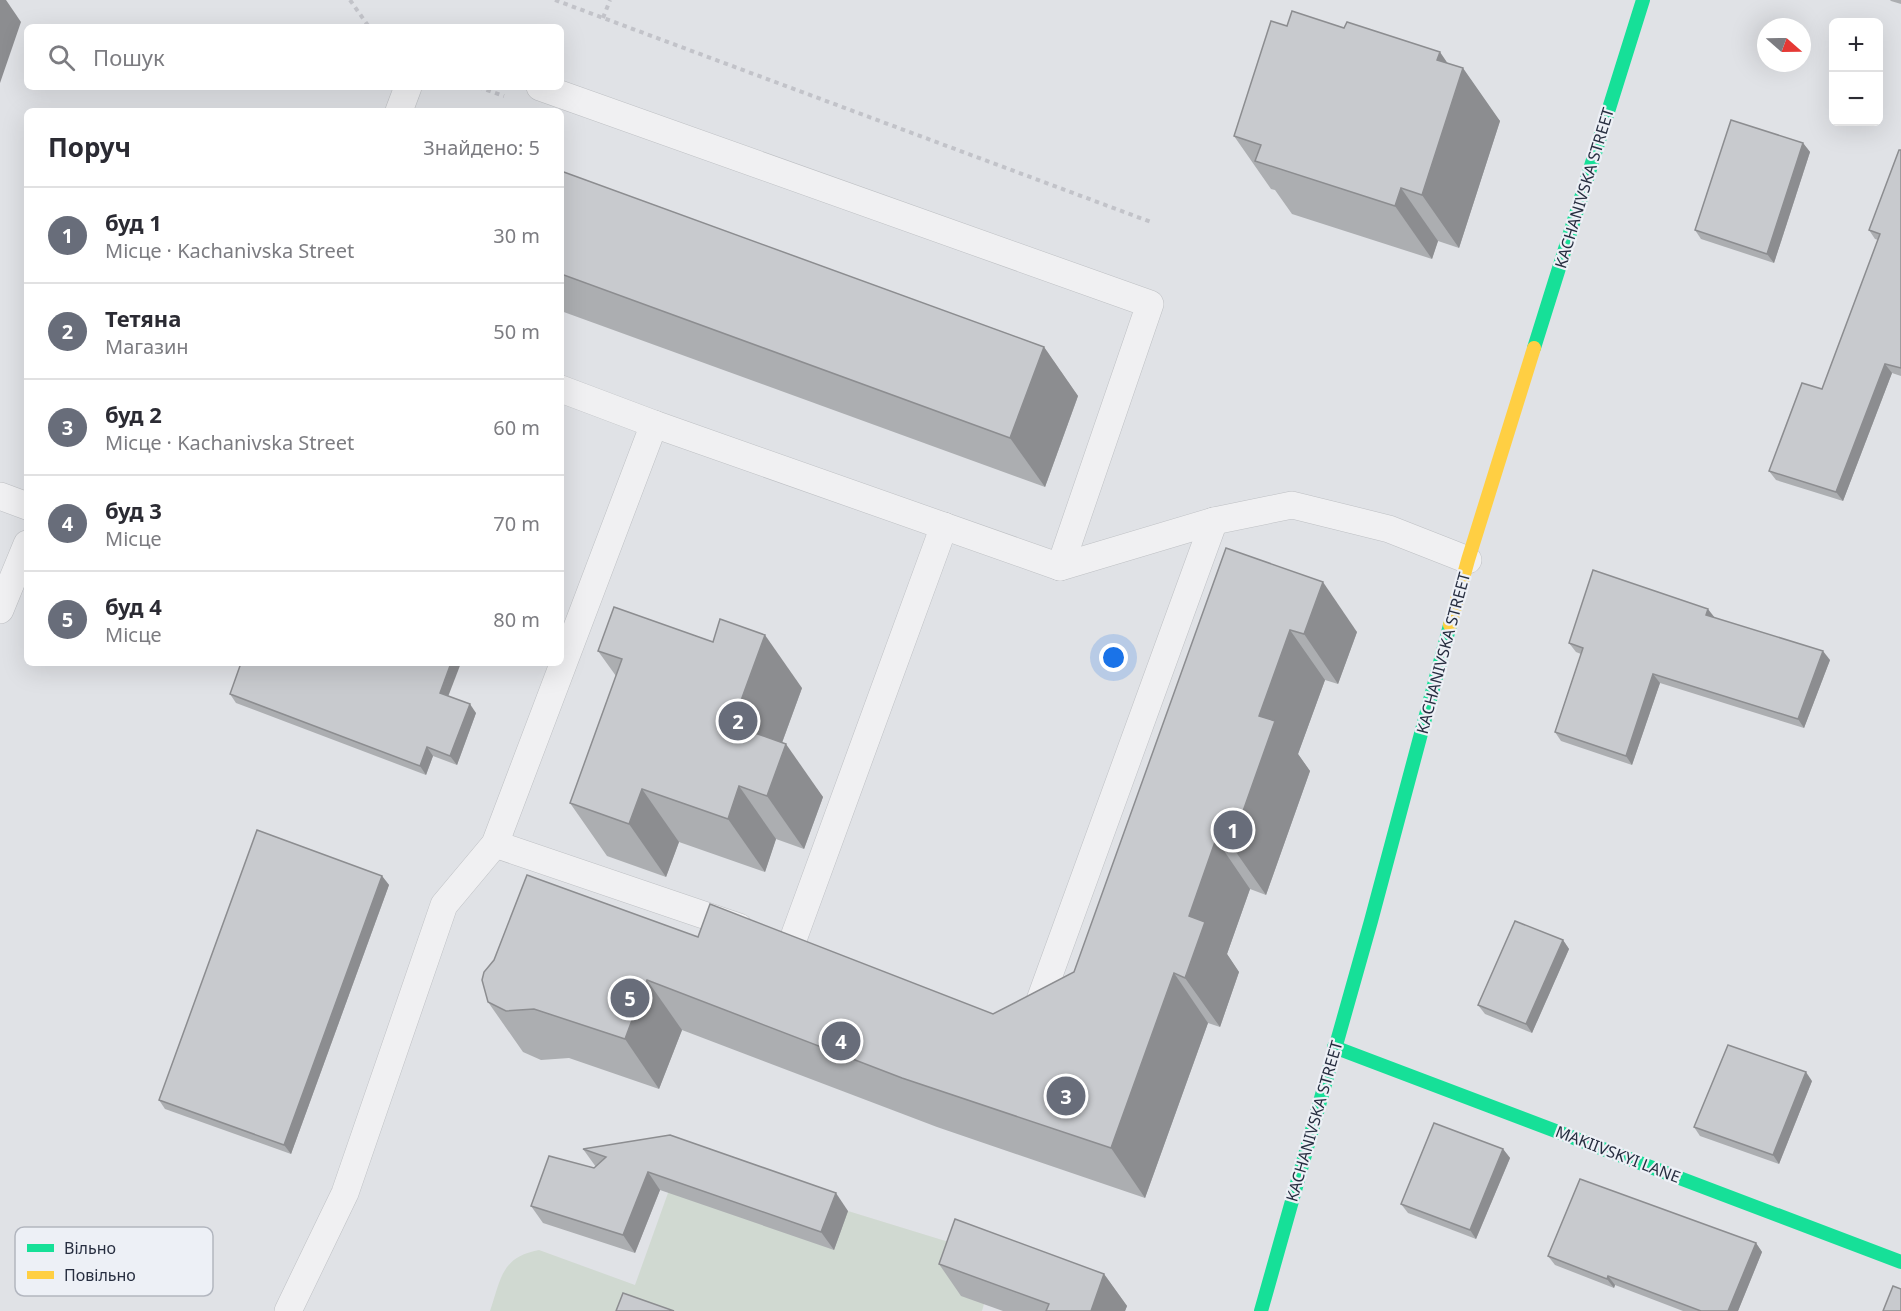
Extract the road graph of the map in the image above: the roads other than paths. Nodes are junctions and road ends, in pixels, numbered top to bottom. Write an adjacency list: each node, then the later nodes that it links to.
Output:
1 (1643, 0): 12 (street, KACHANIVSKA STREET)
2 (407, 90): 4 (lane)
3 (548, 90): 13 (lane)
4 (400, 108)
5 (564, 390): 6 (lane)
6 (654, 424): 10 (lane); 15 (lane)
7 (0, 496): 8 (lane)
8 (24, 505)
9 (1214, 521): 12 (lane); 13 (lane); 18 (lane)
10 (944, 526): 13 (lane); 17 (lane)
11 (24, 551): 14 (lane)
12 (1468, 560): 19 (street, KACHANIVSKA STREET)
13 (1060, 567)
14 (0, 610)
15 (564, 662)
16 (562, 666): 17 (lane)
17 (495, 844): 21 (lane)
18 (1007, 1023)
19 (1334, 1047): 20 (street, MAKIIVSKYI LANE); 22 (street, KACHANIVSKA STREET)
20 (1901, 1262)
21 (288, 1311)
22 (1261, 1311)

